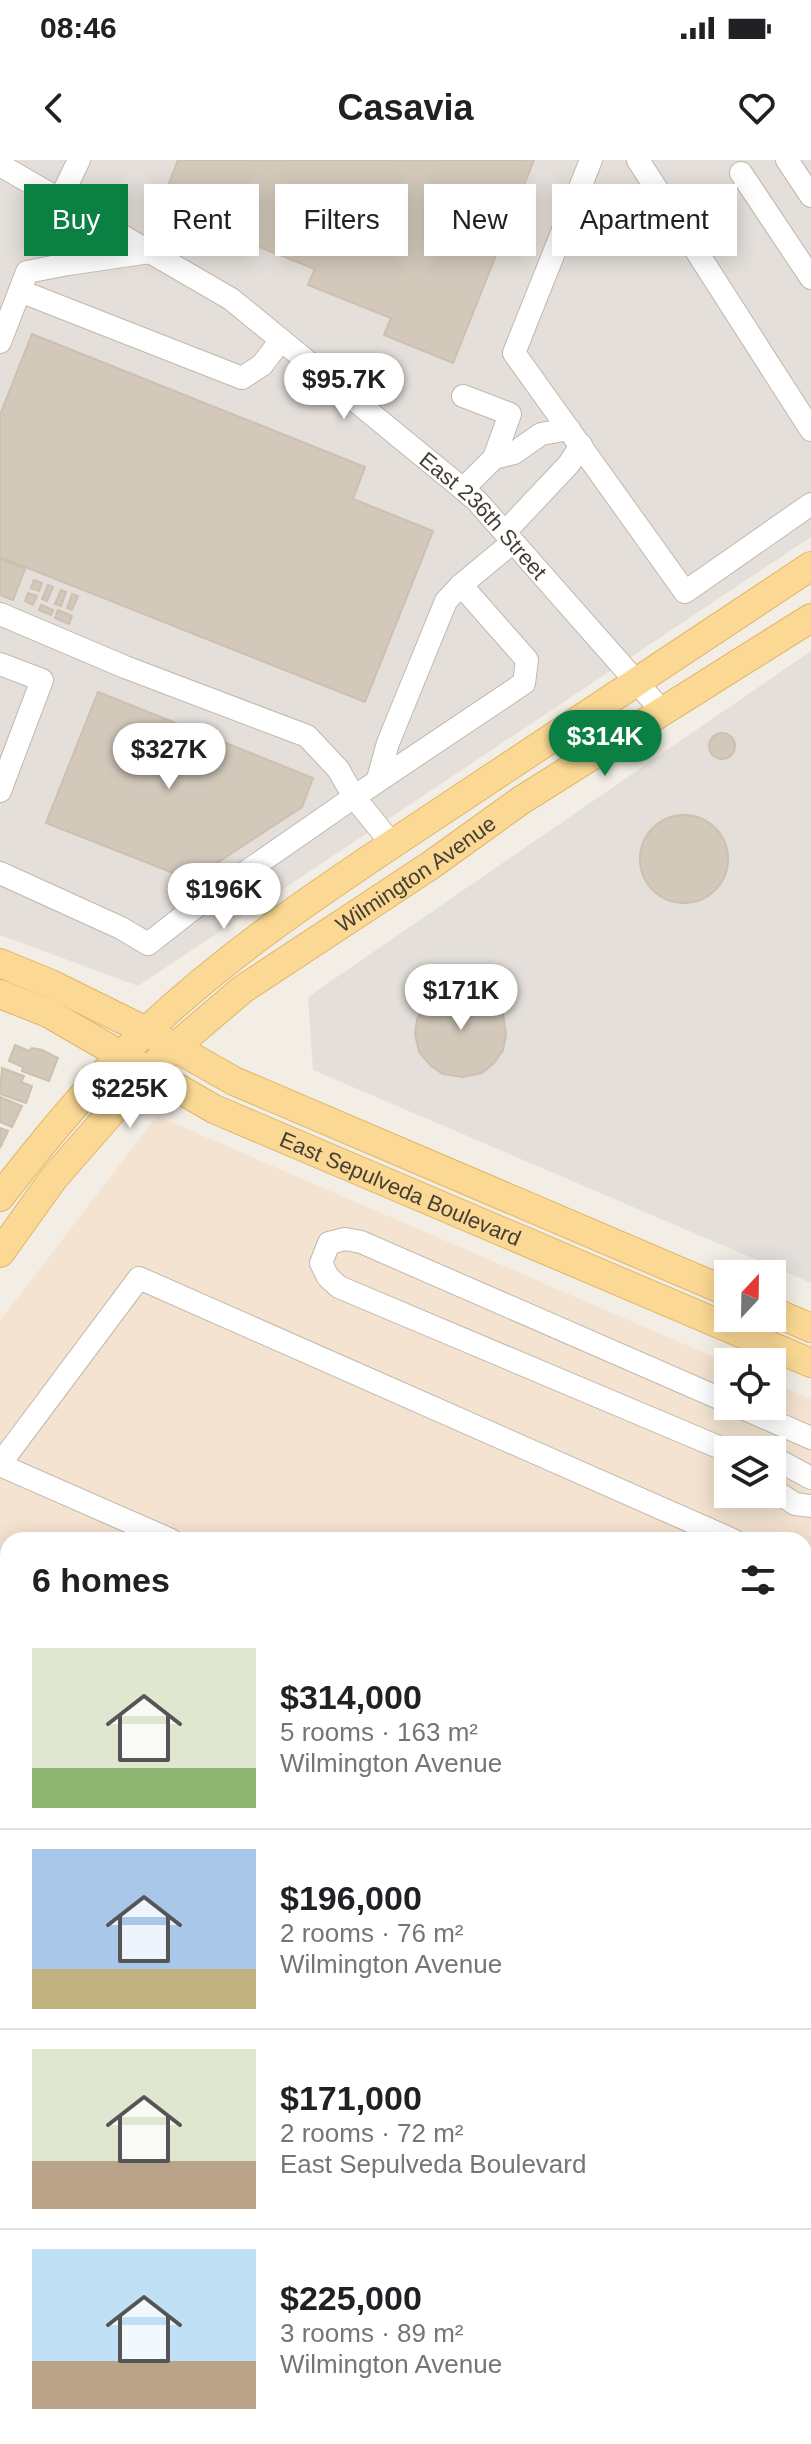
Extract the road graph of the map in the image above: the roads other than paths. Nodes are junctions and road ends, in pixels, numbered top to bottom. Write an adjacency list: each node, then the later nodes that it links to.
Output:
1 (79, 160): 8 (street)
2 (591, 160): 18 (street)
3 (638, 160): 17 (street)
4 (787, 160): 9 (street)
5 (0, 165): 7 (street, East 236th Street)
6 (741, 173): 12 (street)
7 (34, 184)
8 (67, 184)
9 (811, 196)
10 (144, 253): 13 (street)
11 (157, 256): 14 (street, East 236th Street)
12 (811, 278)
13 (20, 291): 14 (street); 15 (street)
14 (281, 340): 20 (street, East 236th Street)
15 (0, 342)
16 (463, 396): 19 (street)
17 (811, 430)
18 (575, 437): 19 (street); 21 (street); 22 (street)
19 (494, 458): 20 (street)
20 (463, 489): 22 (street, East 236th Street)
21 (811, 504)
22 (509, 537): 24 (street); 28 (street, East 236th Street)
23 (811, 566): 28 (main road, Wilmington Avenue)
24 (461, 585): 30 (street); 30 (street)
25 (0, 614): 32 (street)
26 (811, 618): 29 (main road, Wilmington Avenue)
27 (0, 664): 31 (street)
28 (637, 682): 29 (street, East 236th Street); 33 (main road, Wilmington Avenue)
29 (662, 711): 38 (main road, Wilmington Avenue)
30 (378, 779): 32 (street)
31 (0, 791)
32 (354, 797): 33 (street); 34 (street)
33 (392, 844): 37 (main road, Wilmington Avenue)
34 (0, 873)
35 (0, 963): 37 (main road, East Sepulveda Boulevard)
36 (0, 994): 39 (main road, East Sepulveda Boulevard)
37 (146, 1031): 38 (main road, East Sepulveda Boulevard); 39 (main road, Wilmington Avenue)
38 (175, 1046): 40 (main road, Wilmington Avenue); 43 (main road, East Sepulveda Boulevard)
39 (122, 1055): 40 (main road, East Sepulveda Boulevard); 41 (main road, Wilmington Avenue)
40 (149, 1069): 42 (main road, Wilmington Avenue); 46 (main road, East Sepulveda Boulevard)
41 (0, 1197)
42 (5, 1233)
43 (714, 1286)
44 (786, 1317): 45 (main road)
45 (811, 1328)
46 (811, 1363)
47 (714, 1396): 50 (street)
48 (770, 1420): 49 (street)
49 (811, 1438)
50 (714, 1445)
51 (0, 1464): 58 (street); 59 (street)
52 (786, 1465): 54 (street)
53 (786, 1478): 55 (street)
54 (811, 1478)
55 (811, 1491)
56 (786, 1498): 57 (street)
57 (811, 1506)
58 (153, 1532)
59 (715, 1532)

